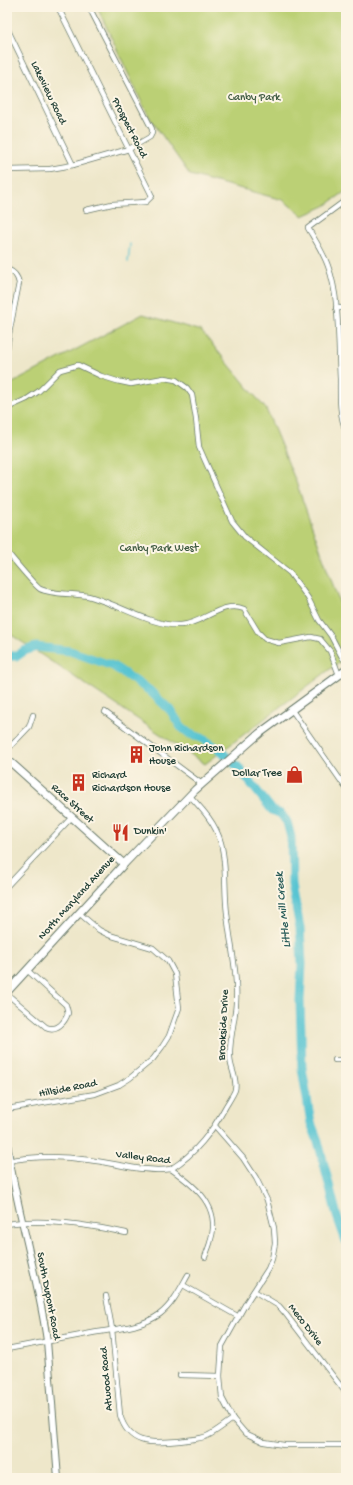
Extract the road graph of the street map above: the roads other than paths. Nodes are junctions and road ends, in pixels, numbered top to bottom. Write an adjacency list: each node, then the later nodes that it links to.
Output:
1 (58, 7): 4 (street, Prospect Road)
2 (89, 7): 4 (street)
3 (7, 28): 5 (street, Lakeview Road)
4 (128, 149): 5 (street); 8 (street, Prospect Road)
5 (73, 165): 6 (street)
6 (7, 170)
7 (346, 200): 10 (street)
8 (86, 210)
9 (7, 269): 12 (street)
10 (336, 308): 11 (street); 14 (street)
11 (346, 308)
12 (8, 334): 13 (street)
13 (7, 349)
14 (339, 368): 15 (street); 17 (street)
15 (346, 368)
16 (7, 408): 19 (street)
17 (346, 430)
18 (7, 552): 21 (street)
19 (346, 662)
20 (346, 670): 21 (main road, North Maryland Avenue)
21 (339, 675): 22 (main road, North Maryland Avenue)
22 (291, 710): 27 (main road, North Maryland Avenue); 28 (street)
23 (105, 712): 27 (street)
24 (33, 715): 25 (street)
25 (7, 750)
26 (7, 759): 30 (main road, Race Street)
27 (202, 784): 29 (main road, North Maryland Avenue)
28 (346, 788)
29 (190, 796): 31 (main road, North Maryland Avenue); 39 (street, Brookside Drive)
30 (71, 818): 31 (main road, Race Street); 32 (street)
31 (124, 864): 33 (main road, North Maryland Avenue)
32 (7, 886)
33 (79, 913): 34 (main road, North Maryland Avenue); 38 (street, Hillside Road)
34 (27, 970): 35 (main road, North Maryland Avenue); 35 (street)
35 (8, 989)
36 (335, 1060): 37 (street)
37 (346, 1060)
38 (7, 1109)
39 (215, 1126): 42 (street, Brookside Drive); 49 (street)
40 (7, 1143): 41 (street, South Dupont Road)
41 (8, 1161): 42 (street, Valley Road); 43 (street, South Dupont Road)
42 (171, 1169): 46 (street, Valley Road)
43 (22, 1222): 44 (street); 45 (street); 53 (street, South Dupont Road)
44 (7, 1224)
45 (126, 1233)
46 (205, 1257)
47 (188, 1275): 48 (street)
48 (183, 1285): 51 (street); 52 (street)
49 (254, 1291): 51 (street); 57 (street, Meco Drive)
50 (106, 1296): 52 (street, Atwood Road)
51 (239, 1317): 56 (street)
52 (112, 1329): 53 (street); 58 (street, Atwood Road)
53 (48, 1342): 54 (street); 60 (street, South Dupont Road)
54 (7, 1349)
55 (180, 1375): 56 (street)
56 (220, 1376): 58 (street)
57 (346, 1393)
58 (233, 1419): 59 (street)
59 (346, 1445)
60 (58, 1478)

